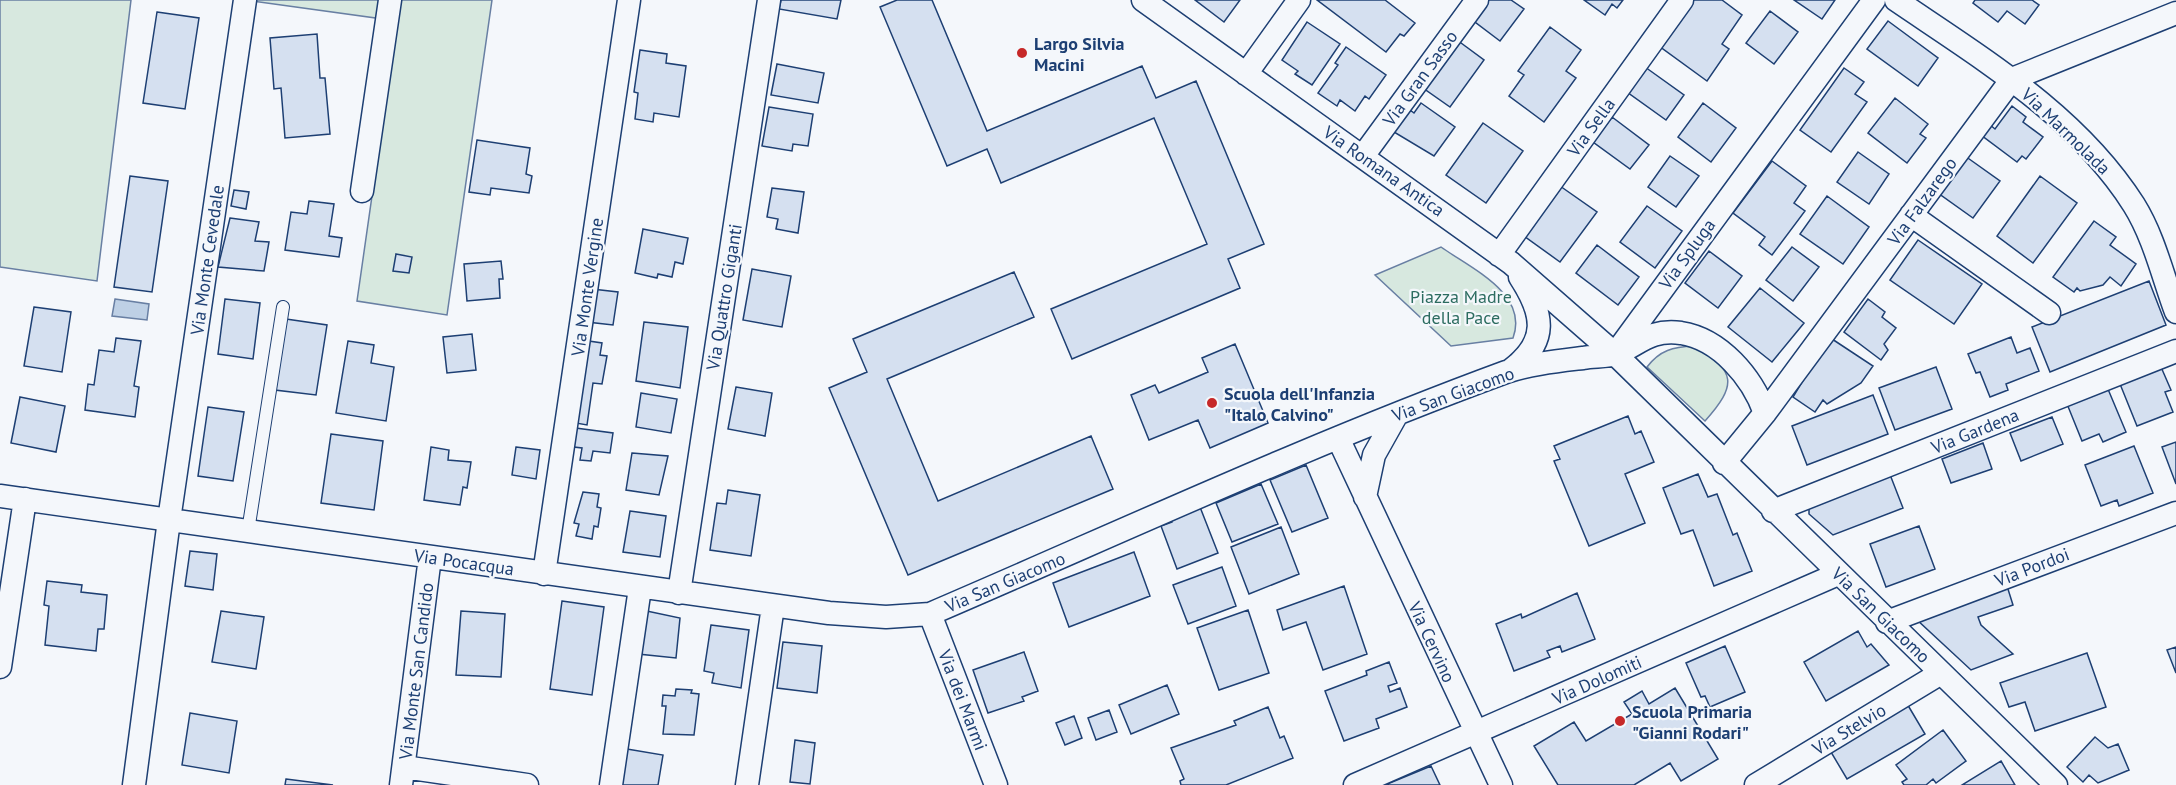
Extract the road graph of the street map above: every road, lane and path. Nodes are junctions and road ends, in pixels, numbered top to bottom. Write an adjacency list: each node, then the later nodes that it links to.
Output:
1 (246, 0): 33 (street, Via Monte Cevedale)
2 (390, 0): 15 (street)
3 (629, 0): 36 (street, Via Monte Vergine)
4 (769, 0): 39 (street, Via Quattro Giganti)
5 (1143, 0): 12 (street, Via Romana Antica)
6 (1299, 0): 12 (street)
7 (1477, 0): 14 (street, Via Gran Sasso)
8 (1683, 0): 17 (street, Via Sella)
9 (1874, 0): 22 (street, Via Spluga)
10 (1896, 0): 13 (street, Via Marmolada)
11 (2176, 13): 13 (street)
12 (1246, 74): 14 (street, Via Romana Antica)
13 (2012, 79): 16 (street, Via Falzarego); 19 (street, Via Marmolada)
14 (1363, 156): 17 (street, Via Romana Antica)
15 (362, 191)
16 (1911, 215): 20 (street); 24 (street, Via Falzarego)
17 (1505, 259): 22 (street, Via Romana Antica); 23 (street)
18 (283, 308): 34 (lane)
19 (2176, 312)
20 (2049, 313)
21 (2176, 351): 31 (street, Via Gardena)
22 (1615, 354): 23 (street, Via San Giacomo); 24 (street); 27 (street, Via San Giacomo)
23 (1509, 371): 25 (street, Via San Giacomo)
24 (1765, 413): 27 (street, Via Falzarego)
25 (1397, 414): 26 (street, Via San Giacomo); 29 (street)
26 (1338, 438): 29 (street, Via Cervino); 41 (street, Via San Giacomo)
27 (1724, 463): 31 (street, Via San Giacomo)
28 (0, 496): 30 (street, Via Pocacqua)
29 (1365, 497): 45 (street, Via Cervino)
30 (26, 499): 33 (street, Via Pocacqua); 43 (street)
31 (1773, 511): 37 (street, Via San Giacomo)
32 (2176, 513): 42 (street, Via Pordoi)
33 (169, 520): 34 (street, Via Pocacqua); 47 (street, Via Monte Cevedale)
34 (248, 531): 35 (street, Via Pocacqua)
35 (430, 558): 36 (street, Via Pocacqua); 46 (street, Via Monte San Candido)
36 (544, 574): 38 (street, Via Pocacqua)
37 (1838, 574): 42 (street, Via San Giacomo); 45 (street, Via Dolomiti)
38 (640, 588): 39 (street, Via Pocacqua); 49 (street)
39 (680, 593): 40 (street, Via Pocacqua)
40 (773, 606): 41 (street, Via Pocacqua); 50 (street)
41 (930, 614): 51 (street, Via dei Marmi)
42 (1887, 622): 44 (street, Via San Giacomo)
43 (0, 667)
44 (1941, 674): 54 (street, Via Stelvio); 55 (street, Via San Giacomo)
45 (1474, 734): 52 (street, Via Dolomiti); 53 (street, Via Cervino)
46 (403, 776): 48 (street)
47 (134, 785)
48 (527, 785)
49 (611, 785)
50 (747, 785)
51 (996, 785)
52 (1355, 785)
53 (1501, 785)
54 (1756, 785)
55 (2056, 785)

